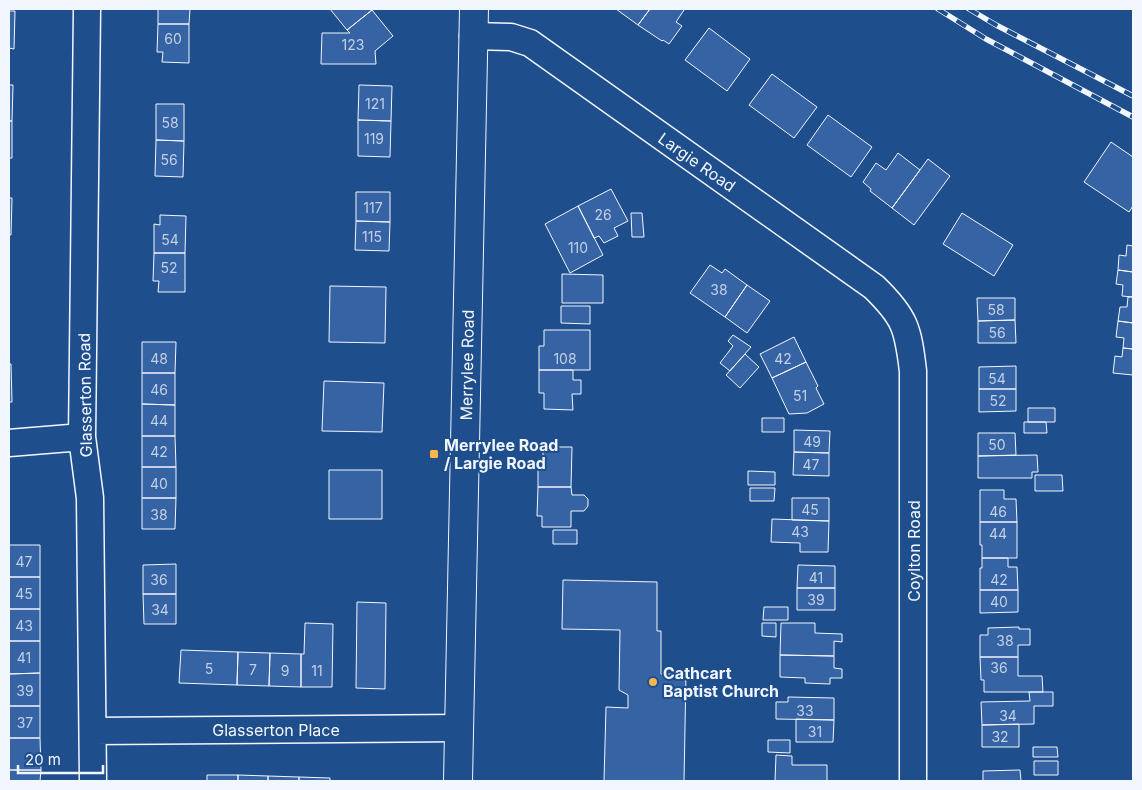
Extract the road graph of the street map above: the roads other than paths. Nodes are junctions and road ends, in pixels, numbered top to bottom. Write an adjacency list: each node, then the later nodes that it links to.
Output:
1 (87, 9): 5 (street, Glasserton Road)
2 (474, 9): 3 (main road, Merrylee Road)
3 (473, 36): 4 (street, Largie Road); 7 (main road, Merrylee Road)
4 (903, 321): 11 (street, Coylton Road)
5 (82, 437): 6 (street); 8 (street, Glasserton Road)
6 (9, 443)
7 (459, 728): 8 (street, Glasserton Place); 10 (main road, Merrylee Road)
8 (93, 731): 9 (street, Glasserton Road)
9 (93, 781)
10 (458, 781)
11 (913, 781)

